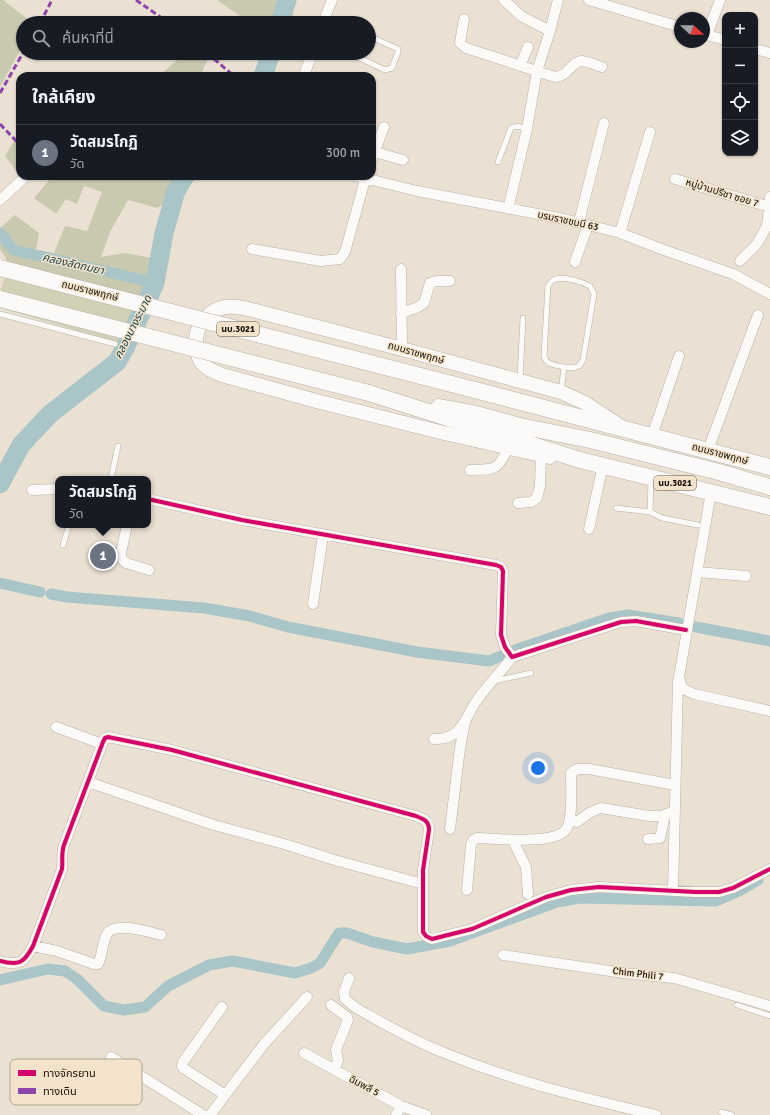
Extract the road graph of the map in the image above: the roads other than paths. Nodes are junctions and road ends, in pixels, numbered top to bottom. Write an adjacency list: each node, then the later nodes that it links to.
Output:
1 (332, 0): 7 (street)
2 (504, 0): 11 (street)
3 (558, 0): 11 (street)
4 (589, 0): 6 (street)
5 (720, 0): 9 (street)
6 (622, 4): 10 (street)
7 (326, 16)
8 (464, 19): 20 (street)
9 (710, 23)
10 (674, 25)
11 (550, 31): 23 (street)
12 (710, 36): 14 (street)
13 (376, 39): 19 (lane)
14 (722, 39)
15 (528, 47): 20 (street)
16 (758, 50): 17 (street)
17 (770, 53)
18 (310, 60): 22 (street)
19 (364, 60)
20 (520, 66): 23 (street)
21 (602, 67): 23 (street)
22 (305, 72)
23 (537, 72): 26 (street)
24 (604, 123): 39 (street)
25 (384, 128): 28 (street)
26 (527, 129): 31 (lane); 38 (street)
27 (650, 132): 40 (street)
28 (376, 150)
29 (376, 155): 30 (street)
30 (403, 160)
31 (498, 162)
32 (675, 178): 37 (street, หมู่บ้านปรีชา ซอย 7)
33 (22, 180): 36 (street)
34 (361, 180): 41 (street)
35 (374, 180): 38 (street, บรมราชชนนี 63)
36 (0, 200)
37 (769, 204): 42 (street)
38 (508, 209): 39 (street, บรมราชชนนี 63)
39 (584, 223): 40 (street, บรมราชชนนี 63); 43 (street)
40 (620, 233): 47 (street, บรมราชชนนี 63)
41 (252, 249)
42 (740, 261)
43 (574, 262)
44 (0, 268): 60 (main road, ถนนราชพฤกษ์ / นบ.3021, bridge)
45 (400, 269): 49 (street)
46 (450, 281): 49 (street)
47 (770, 294)
48 (0, 299): 59 (main road, ถนนราชพฤกษ์ / นบ.3021, bridge)
49 (401, 313): 54 (street)
50 (0, 314): 53 (lane)
51 (758, 315): 64 (street)
52 (523, 318): 57 (lane)
53 (115, 344)
54 (402, 348): 57 (main road, ถนนราชพฤกษ์); 63 (main road, ถนนราชพฤกษ์)
55 (679, 356): 61 (street)
56 (564, 367): 56 (lane); 58 (lane)
57 (520, 381): 58 (main road, ถนนราชพฤกษ์)
58 (560, 392): 60 (main road, ถนนราชพฤกษ์)
59 (385, 397): 66 (main road, ถนนราชพฤกษ์ / นบ.3021); 72 (main road)
60 (624, 429): 61 (main road, ถนนราชพฤกษ์ / นบ.3021)
61 (652, 436): 64 (main road, ถนนราชพฤกษ์ / นบ.3021)
62 (118, 446): 70 (lane)
63 (508, 448): 65 (main road, ถนนราชพฤกษ์); 69 (street)
64 (708, 450): 68 (main road, ถนนราชพฤกษ์ / นบ.3021)
65 (541, 455): 66 (main road, ถนนราชพฤกษ์); 77 (street)
66 (580, 460): 67 (main road, ถนนราชพฤกษ์ / นบ.3021)
67 (602, 465): 71 (main road, ถนนราชพฤกษ์ / นบ.3021); 84 (street)
68 (767, 465)
69 (470, 470)
70 (112, 476)
71 (651, 477): 75 (main road, ถนนราชพฤกษ์ / นบ.3021); 80 (lane)
72 (770, 486)
73 (55, 489): 74 (street)
74 (32, 490)
75 (710, 492): 78 (main road, ถนนราชพฤกษ์ / นบ.3021); 88 (street)
76 (151, 500): 85 (street)
77 (518, 503)
78 (770, 507)
79 (616, 508): 80 (lane)
80 (650, 512): 81 (lane)
81 (698, 525)
82 (68, 528): 86 (lane)
83 (126, 528): 87 (street)
84 (589, 529)
85 (323, 535): 90 (street); 92 (street)
86 (63, 545)
87 (149, 570)
88 (697, 572): 89 (street); 91 (street)
89 (746, 576)
90 (313, 604)
91 (686, 630): 92 (street); 94 (street)
92 (512, 657): 95 (street)
93 (531, 673): 95 (lane)
94 (679, 678): 96 (street); 102 (street)
95 (493, 681): 97 (street)
96 (770, 712)
97 (465, 722): 99 (street); 106 (street)
98 (56, 727): 100 (street)
99 (434, 738)
100 (102, 744): 101 (street); 110 (street)
101 (88, 782): 110 (street); 115 (street)
102 (675, 786): 103 (street); 105 (street)
103 (675, 811): 104 (street); 112 (street)
104 (665, 815): 105 (street); 107 (street)
105 (570, 820): 108 (street)
106 (450, 829)
107 (648, 839)
108 (513, 841): 111 (street); 113 (street)
109 (770, 869): 112 (street)
110 (423, 884): 112 (street)
111 (467, 890)
112 (673, 890)
113 (528, 894)
114 (161, 935): 115 (street)
115 (33, 946): 117 (street)
116 (503, 955): 122 (street, Chim Phili 7)
117 (0, 961)
118 (350, 978): 136 (street)
119 (307, 997): 130 (street)
120 (331, 1005): 128 (street)
121 (737, 1005): 124 (lane)
122 (770, 1006)
123 (222, 1007): 130 (street)
124 (770, 1016)
125 (304, 1053): 128 (street, ฉิมพลี 5)
126 (111, 1057): 127 (street)
127 (114, 1059)
128 (334, 1070): 131 (street, ฉิมพลี 5)
129 (142, 1077): 133 (street)
130 (225, 1095): 134 (street)
131 (398, 1110): 135 (street, ฉิมพลี 5)
132 (721, 1112): 137 (lane)
133 (203, 1115)
134 (210, 1115)
135 (426, 1115)
136 (656, 1115)
137 (732, 1115)

